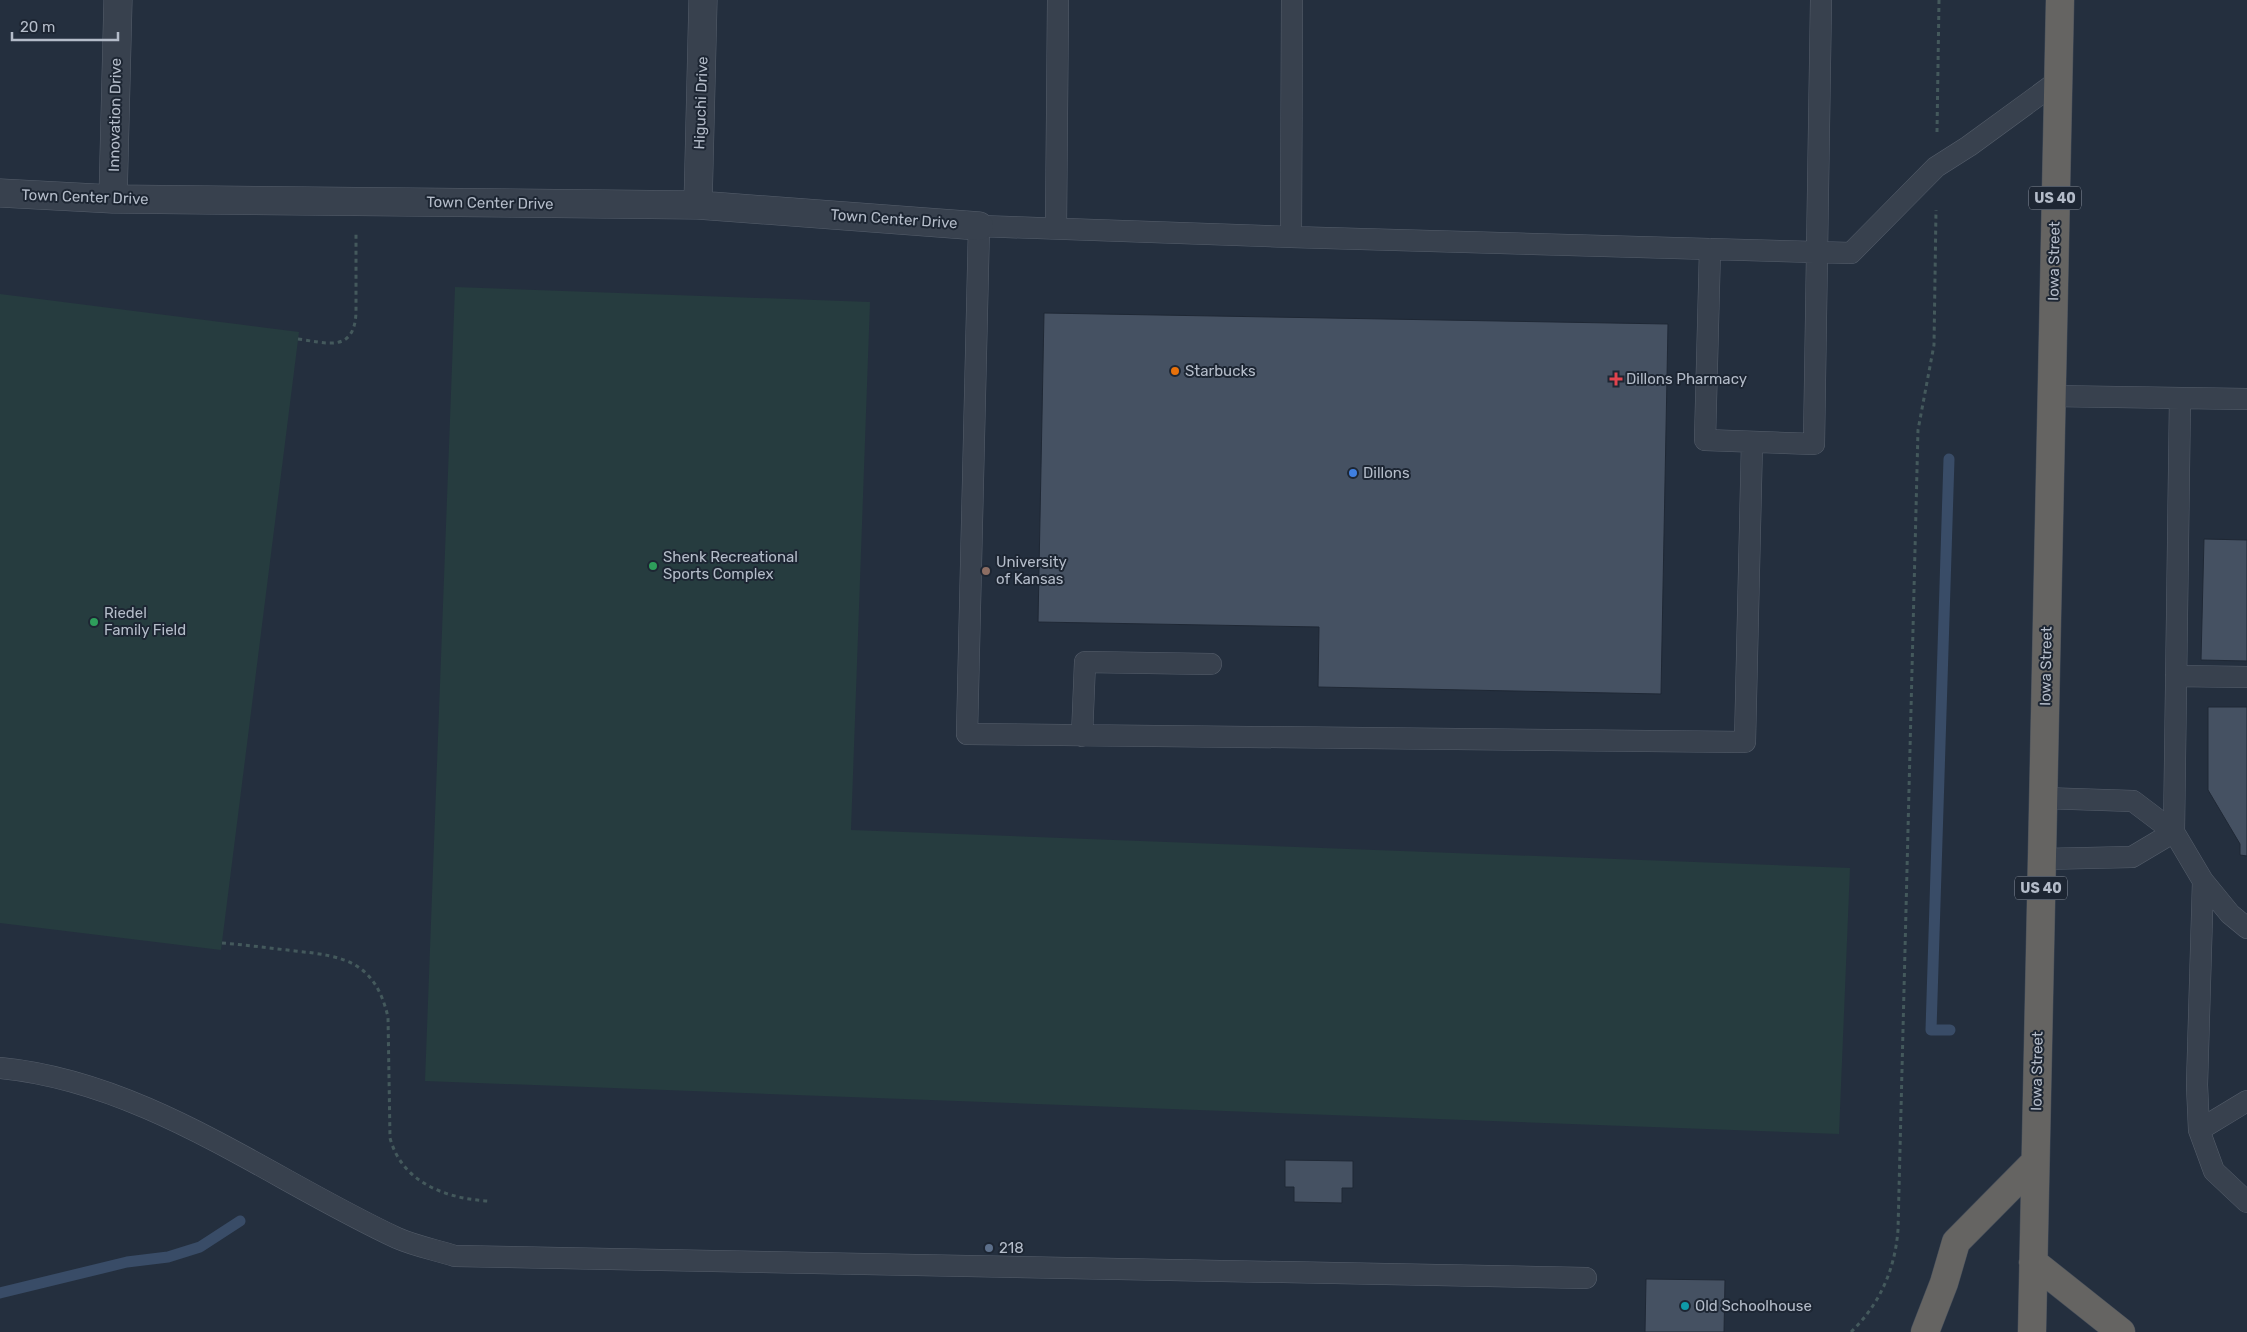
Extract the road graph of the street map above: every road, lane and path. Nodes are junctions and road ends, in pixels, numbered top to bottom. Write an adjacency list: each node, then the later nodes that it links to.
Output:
1 (118, 0): 11 (street, Innovation Drive)
2 (704, 0): 13 (street, Higuchi Drive)
3 (1058, 0): 15 (lane)
4 (1292, 0): 16 (lane)
5 (1820, 0): 18 (lane)
6 (1939, 0): 9 (path)
7 (2060, 0): 8 (highway, Iowa Street / US 40)
8 (2058, 81): 9 (lane); 20 (highway, Iowa Street / US 40)
9 (1936, 167): 18 (lane); 42 (path)
10 (0, 194): 11 (street, Town Center Drive)
11 (113, 199): 12 (street, Town Center Drive)
12 (355, 202): 13 (street, Town Center Drive); 19 (path)
13 (698, 205): 14 (street, Town Center Drive)
14 (979, 226): 15 (lane); 27 (lane)
15 (1056, 228): 16 (lane)
16 (1291, 237): 17 (lane)
17 (1710, 249): 18 (lane); 23 (lane)
18 (1816, 252): 23 (lane)
19 (298, 339)
20 (2052, 396): 21 (lane); 28 (highway, Iowa Street / US 40)
21 (2180, 398): 22 (lane); 25 (lane)
22 (2247, 399)
23 (1752, 442): 27 (lane)
24 (1211, 664): 27 (lane)
25 (2176, 676): 26 (lane); 29 (lane)
26 (2247, 677)
27 (1082, 736)
28 (2043, 798): 29 (lane); 30 (highway, Iowa Street / US 40)
29 (2174, 832): 30 (lane); 31 (lane)
30 (2042, 859): 37 (highway, Iowa Street / US 40)
31 (2203, 881): 32 (lane); 36 (lane)
32 (2247, 928)
33 (222, 943): 38 (path)
34 (0, 1068): 41 (lane)
35 (2247, 1101): 36 (lane)
36 (2199, 1130): 39 (lane)
37 (2035, 1162): 40 (highway, Iowa Street / US 40); 43 (highway)
38 (489, 1201)
39 (2247, 1202)
40 (2033, 1262): 44 (highway, Iowa Street / US 40); 45 (highway)
41 (1586, 1278)
42 (1851, 1332)
43 (1924, 1332)
44 (2032, 1332)
45 (2120, 1332)

